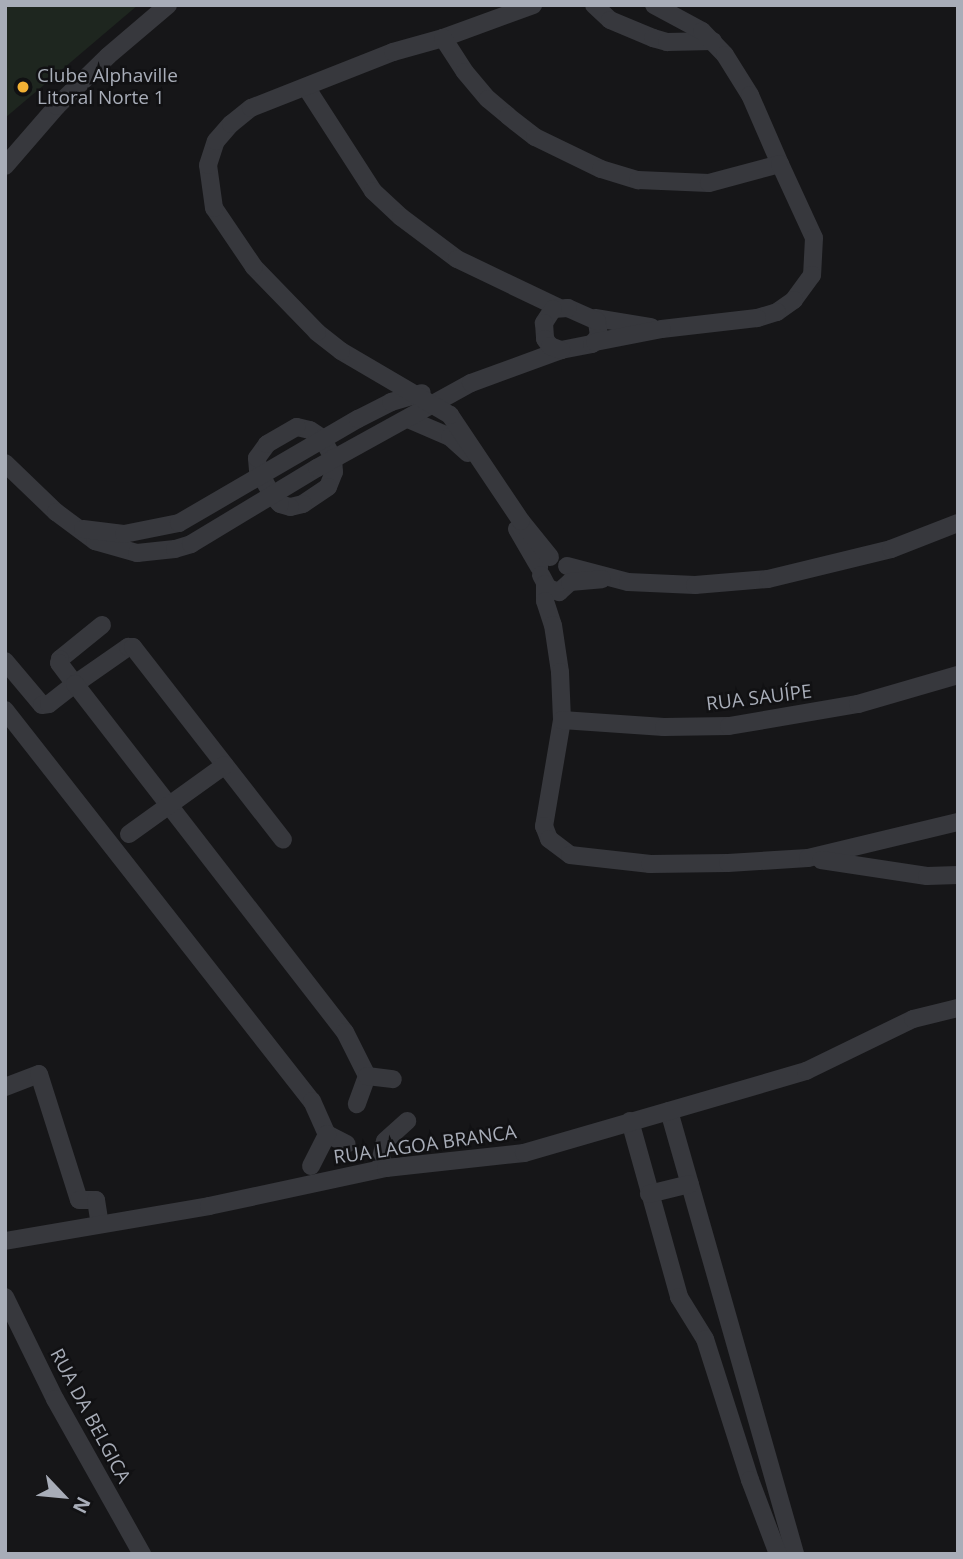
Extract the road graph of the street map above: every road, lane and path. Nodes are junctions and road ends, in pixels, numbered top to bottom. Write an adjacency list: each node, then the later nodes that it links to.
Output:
1 (168, 5): 9 (street)
2 (533, 5): 5 (street)
3 (594, 5): 6 (street)
4 (654, 5): 6 (street)
5 (443, 38): 7 (street); 8 (street)
6 (713, 41): 8 (street)
7 (306, 87): 10 (street); 18 (street)
8 (780, 164): 14 (street)
9 (5, 166)
10 (522, 291): 11 (street); 13 (street)
11 (558, 307): 12 (street); 13 (street)
12 (594, 318): 14 (street); 15 (street)
13 (544, 329): 16 (street); 17 (street)
14 (662, 329): 15 (street)
15 (594, 342): 16 (street)
16 (562, 350): 17 (street)
17 (489, 372): 19 (street)
18 (381, 376): 19 (street); 20 (street)
19 (425, 399): 20 (street); 21 (street); 29 (street)
20 (391, 402): 22 (street)
21 (408, 419): 23 (street); 29 (street)
22 (322, 438): 23 (street); 25 (street)
23 (333, 458): 26 (street)
24 (5, 463): 28 (street)
25 (261, 476): 26 (street); 28 (street)
26 (272, 495): 28 (street)
27 (958, 523): 30 (street)
28 (73, 526)
29 (544, 570): 30 (street); 30 (street); 32 (street)
30 (567, 579): 32 (street)
31 (102, 625): 35 (street)
32 (553, 625): 37 (street)
33 (5, 661): 35 (street)
34 (958, 675): 37 (street, RUA SAUÍPE)
35 (75, 684): 38 (street); 39 (street)
36 (5, 710): 55 (street)
37 (562, 720): 44 (street)
38 (225, 765): 39 (street); 43 (street)
39 (170, 807): 41 (street); 48 (street)
40 (958, 822): 42 (street)
41 (129, 834)
42 (899, 838): 44 (street); 45 (street)
43 (283, 839)
44 (808, 858): 45 (street)
45 (902, 871): 46 (street)
46 (958, 875)
47 (958, 1008): 52 (street, RUA LAGOA BRANCA)
48 (367, 1076): 49 (street); 51 (street)
49 (393, 1079)
50 (5, 1087): 61 (street)
51 (357, 1104)
52 (669, 1111): 54 (street, RUA LAGOA BRANCA); 59 (street)
53 (407, 1121): 58 (street)
54 (630, 1121): 58 (street, RUA LAGOA BRANCA); 60 (street)
55 (327, 1134): 56 (street); 57 (street)
56 (347, 1144)
57 (312, 1166)
58 (386, 1168): 61 (street, RUA LAGOA BRANCA)
59 (690, 1184): 60 (street); 64 (street)
60 (649, 1194): 65 (street)
61 (100, 1224): 62 (street, RUA LAGOA BRANCA)
62 (5, 1241)
63 (5, 1297): 68 (street, RUA DA BELGICA)
64 (728, 1320): 65 (street); 66 (street)
65 (698, 1330): 67 (street)
66 (778, 1487): 67 (street); 70 (street)
67 (758, 1495): 69 (street)
68 (142, 1554)
69 (778, 1554)
70 (795, 1554)

